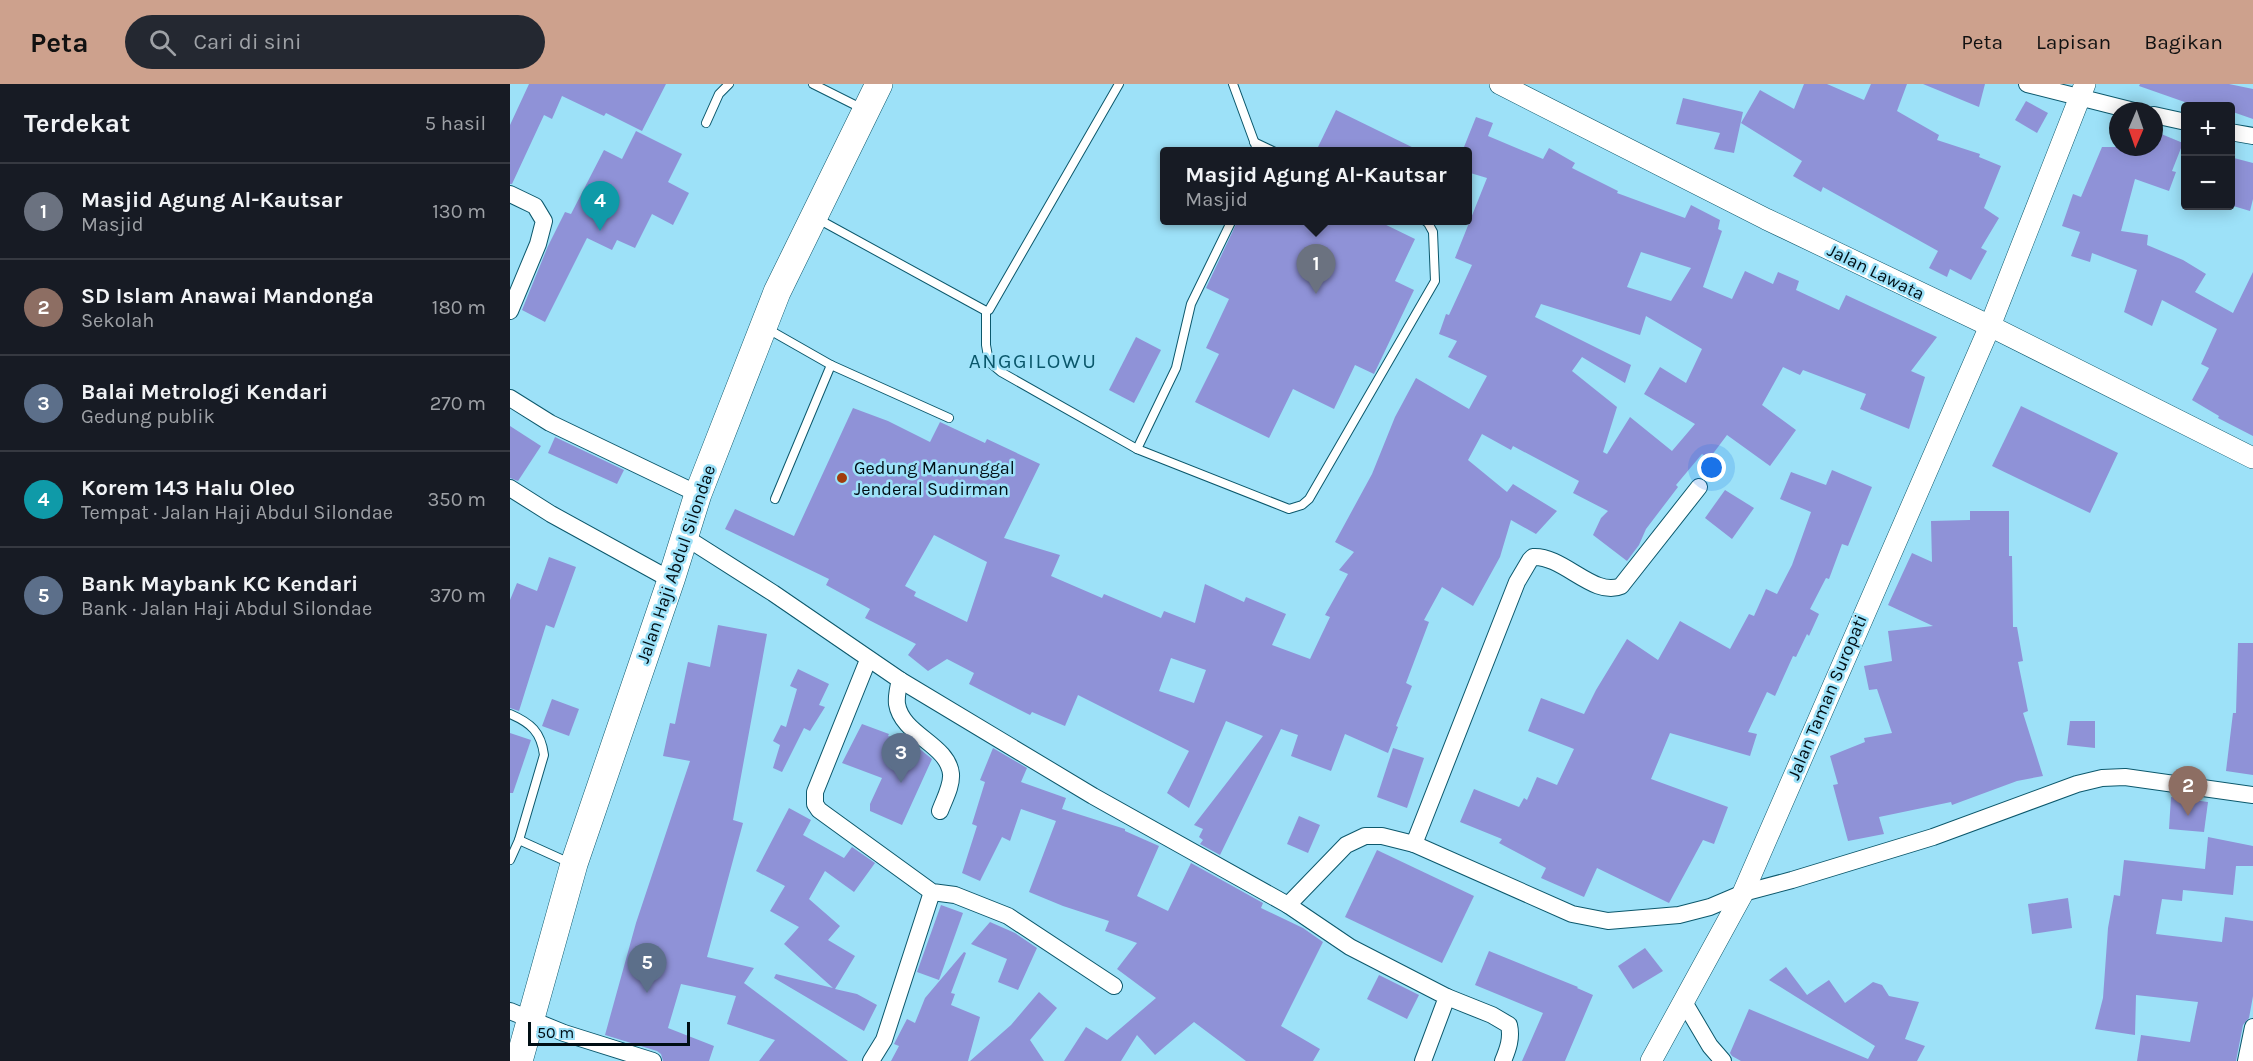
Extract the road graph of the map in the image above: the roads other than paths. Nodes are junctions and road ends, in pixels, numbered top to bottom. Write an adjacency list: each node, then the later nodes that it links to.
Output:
1 (729, 84): 13 (lane)
2 (813, 84): 10 (lane)
3 (879, 84): 10 (highway, Jalan Haji Abdul Silondae)
4 (1119, 84): 24 (lane)
5 (1233, 84): 16 (lane)
6 (1500, 84): 26 (street, Jalan Lawata)
7 (2027, 84): 8 (street)
8 (2082, 91): 9 (street); 26 (street, Jalan Taman Suropati)
9 (2111, 102)
10 (867, 111): 20 (highway, Jalan Haji Abdul Silondae)
11 (2163, 118): 12 (street)
12 (2181, 121)
13 (706, 123)
14 (2235, 133): 15 (street)
15 (2253, 136)
16 (1254, 142): 17 (lane); 18 (lane)
17 (1256, 147)
18 (1264, 147)
19 (510, 194): 23 (street)
20 (815, 217): 24 (lane); 25 (highway, Jalan Haji Abdul Silondae)
21 (1230, 225): 30 (lane)
22 (1429, 225): 30 (lane)
23 (510, 311)
24 (986, 311): 30 (lane)
25 (763, 326): 27 (lane); 34 (highway, Jalan Haji Abdul Silondae)
26 (1990, 326): 31 (street, Jalan Lawata); 48 (street, Jalan Taman Suropati)
27 (831, 365): 29 (lane); 35 (lane)
28 (510, 398): 34 (street)
29 (949, 418)
30 (1137, 449)
31 (2253, 458)
32 (1699, 487): 44 (street)
33 (510, 488): 37 (street)
34 (698, 494): 36 (highway, Jalan Haji Abdul Silondae)
35 (775, 500)
36 (685, 537): 37 (highway, Jalan Haji Abdul Silondae); 38 (street)
37 (671, 580): 46 (highway, Jalan Haji Abdul Silondae)
38 (868, 660): 39 (street); 47 (street)
39 (900, 681): 42 (street); 49 (street)
40 (510, 714): 43 (lane)
41 (2253, 795): 48 (street)
42 (940, 811)
43 (519, 840): 45 (lane); 46 (lane)
44 (1414, 844): 48 (street); 49 (street)
45 (510, 861)
46 (574, 864): 53 (highway, Jalan Haji Abdul Silondae)
47 (932, 892): 50 (street); 57 (street)
48 (1743, 893): 52 (street, Jalan Taman Suropati)
49 (1288, 905): 51 (street)
50 (1114, 986)
51 (1447, 997): 58 (street); 59 (street)
52 (1684, 1002): 60 (street, Jalan Taman Suropati); 61 (street)
53 (521, 1015): 55 (highway, Jalan Haji Abdul Silondae); 56 (street)
54 (2253, 1027): 62 (street)
55 (519, 1061)
56 (653, 1061)
57 (871, 1061)
58 (1423, 1061)
59 (1503, 1061)
60 (1651, 1061)
61 (1723, 1061)
62 (2247, 1061)

